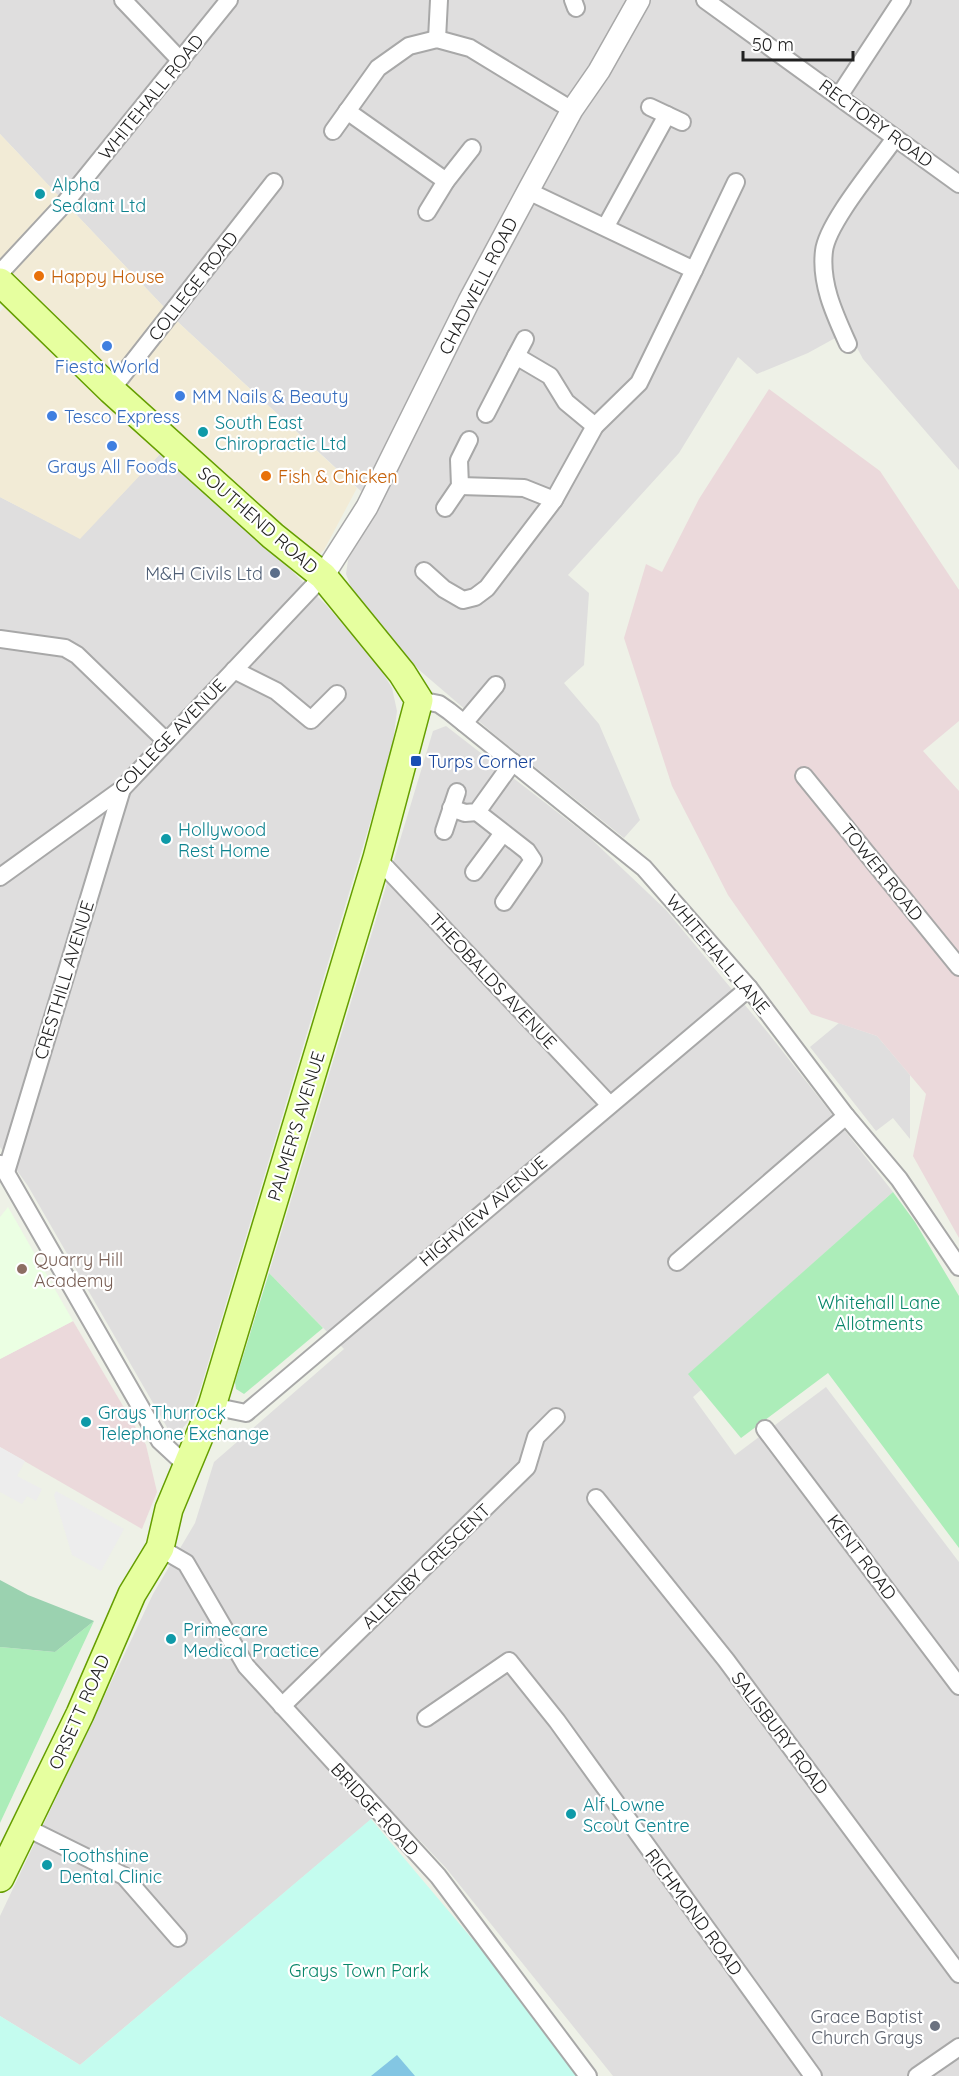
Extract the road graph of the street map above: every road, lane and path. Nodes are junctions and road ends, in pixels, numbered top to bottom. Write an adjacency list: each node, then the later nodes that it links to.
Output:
1 (123, 0): 8 (street)
2 (229, 0): 8 (street, WHITEHALL ROAD)
3 (439, 0): 7 (street)
4 (639, 0): 11 (street, CHADWELL ROAD)
5 (705, 0): 9 (street, RECTORY ROAD)
6 (902, 0): 9 (street)
7 (437, 39): 11 (street); 12 (street)
8 (181, 61): 26 (street, WHITEHALL ROAD)
9 (839, 96): 16 (street, RECTORY ROAD)
10 (650, 108): 13 (street)
11 (572, 110): 22 (street, CHADWELL ROAD)
12 (347, 111): 15 (street); 18 (street)
13 (667, 115): 14 (street); 24 (street)
14 (682, 122)
15 (333, 131)
16 (895, 138): 21 (street, RECTORY ROAD); 29 (street)
17 (472, 148): 18 (street)
18 (446, 181): 23 (street)
19 (274, 182): 31 (street, COLLEGE ROAD)
20 (736, 182): 25 (street)
21 (959, 184)
22 (528, 191): 24 (street); 39 (street, CHADWELL ROAD)
23 (428, 212)
24 (606, 226): 25 (street)
25 (694, 270): 33 (street)
26 (0, 273)
27 (0, 282): 31 (main road, SOUTHEND ROAD)
28 (525, 339): 30 (street)
29 (848, 344)
30 (516, 356): 32 (street); 33 (street)
31 (111, 390): 39 (main road, SOUTHEND ROAD)
32 (486, 414)
33 (595, 426): 36 (street)
34 (469, 440): 35 (street)
35 (460, 486): 36 (street); 37 (street)
36 (554, 500): 38 (street)
37 (445, 508)
38 (424, 571)
39 (323, 576): 41 (street, COLLEGE AVENUE); 44 (main road, SOUTHEND ROAD)
40 (0, 639): 46 (street)
41 (234, 670): 43 (street); 46 (street, COLLEGE AVENUE)
42 (496, 685): 45 (street)
43 (337, 694)
44 (419, 700): 45 (street, WHITEHALL LANE); 55 (main road, PALMER'S AVENUE)
45 (464, 723): 47 (street, WHITEHALL LANE)
46 (166, 741): 49 (street, COLLEGE AVENUE)
47 (513, 762): 52 (street); 60 (street, WHITEHALL LANE)
48 (804, 776): 59 (street, TOWER ROAD)
49 (122, 789): 57 (street, COLLEGE AVENUE); 63 (street, CRESTHILL AVENUE)
50 (457, 792): 51 (street)
51 (451, 808): 52 (street); 53 (street)
52 (477, 812): 54 (street)
53 (444, 831)
54 (504, 832): 56 (street); 58 (street)
55 (377, 858): 61 (street, THEOBALDS AVENUE); 66 (main road, PALMER'S AVENUE)
56 (474, 872)
57 (0, 877)
58 (504, 902)
59 (959, 967)
60 (749, 988): 61 (street, HIGHVIEW AVENUE); 62 (street, WHITEHALL LANE)
61 (609, 1104): 66 (street, HIGHVIEW AVENUE)
62 (846, 1116): 64 (street); 65 (street, WHITEHALL LANE)
63 (3, 1167): 69 (street)
64 (677, 1262)
65 (959, 1268)
66 (212, 1406): 69 (main road, PALMER'S AVENUE)
67 (556, 1417): 73 (street, ALLENBY CRESCENT)
68 (765, 1429): 72 (street, KENT ROAD)
69 (187, 1466): 71 (main road, PALMER'S AVENUE)
70 (596, 1498): 78 (street, SALISBURY ROAD)
71 (160, 1548): 73 (street, BRIDGE ROAD); 75 (main road, ORSETT ROAD)
72 (959, 1686)
73 (282, 1706): 80 (street, BRIDGE ROAD)
74 (426, 1718): 81 (street, RICHMOND ROAD)
75 (26, 1827): 76 (main road, ORSETT ROAD); 77 (street)
76 (0, 1878)
77 (178, 1938)
78 (959, 1974)
79 (959, 2047): 82 (street)
80 (588, 2076)
81 (813, 2076)
82 (917, 2076)

